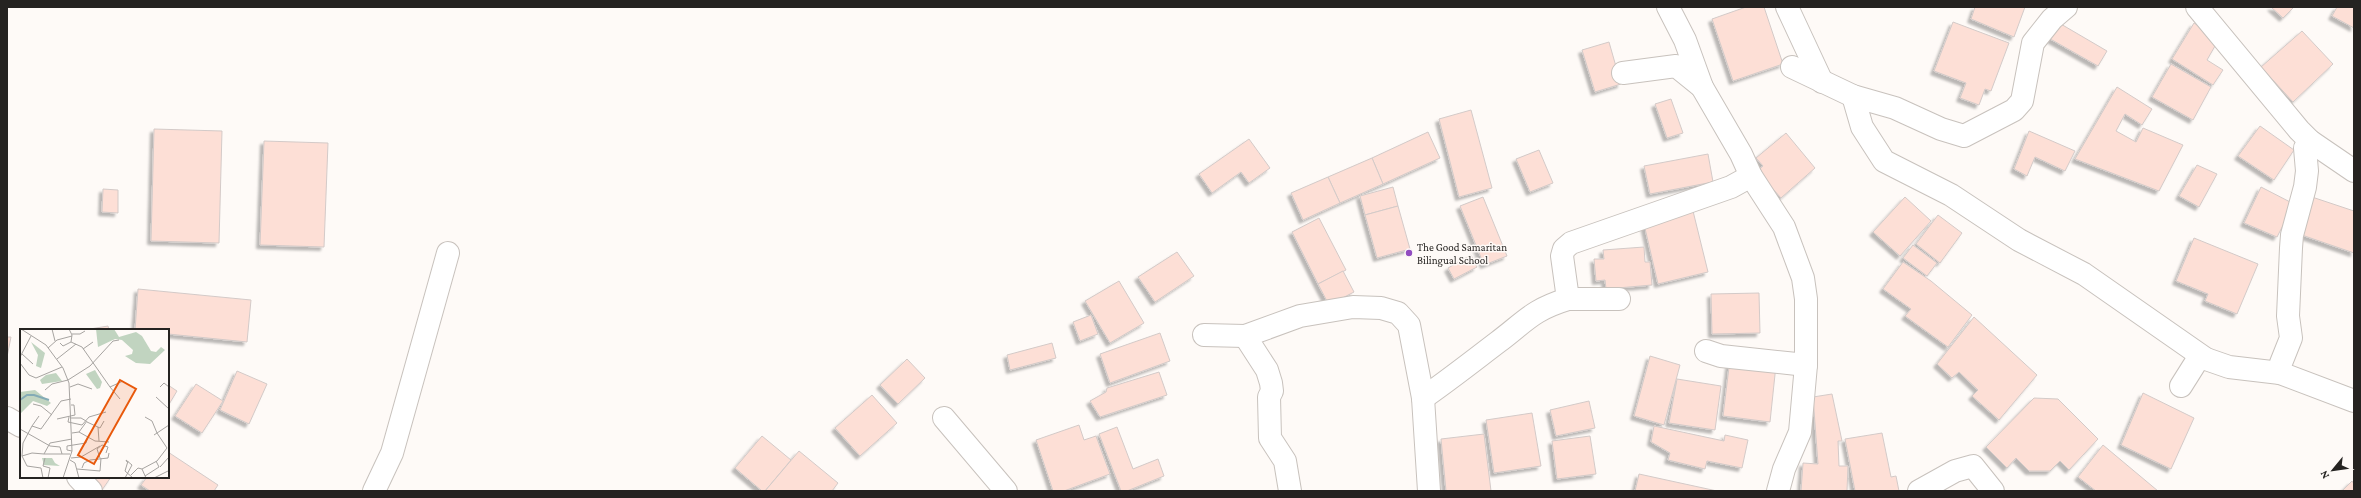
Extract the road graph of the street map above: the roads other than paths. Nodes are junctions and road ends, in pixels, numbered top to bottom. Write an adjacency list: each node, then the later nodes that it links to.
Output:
1 (1668, 7): 8 (street)
2 (1787, 7): 7 (street)
3 (2066, 7): 9 (street)
4 (2198, 7): 10 (street)
5 (1792, 68): 7 (street)
6 (1623, 73): 8 (street)
7 (1822, 82): 9 (street)
8 (1702, 87): 12 (street)
9 (1853, 96): 19 (street)
10 (2310, 141): 11 (street); 21 (street)
11 (2354, 171)
12 (1751, 176): 15 (street); 20 (street)
13 (448, 253): 30 (street)
14 (1619, 298): 15 (street)
15 (1568, 299): 23 (street)
16 (1204, 335): 17 (street)
17 (1245, 336): 23 (street); 32 (street)
18 (1706, 351): 20 (street)
19 (2206, 359): 21 (street); 22 (street)
20 (1806, 364): 34 (street)
21 (2280, 373): 24 (street)
22 (2181, 386)
23 (1423, 398): 33 (street)
24 (2354, 400)
25 (7, 418): 27 (street)
26 (944, 418): 31 (street)
27 (20, 425)
28 (79, 478): 29 (street)
29 (90, 491)
30 (374, 491)
31 (1006, 491)
32 (1290, 491)
33 (1429, 491)
34 (1778, 491)
35 (1919, 491): 36 (street)
36 (1993, 491)

